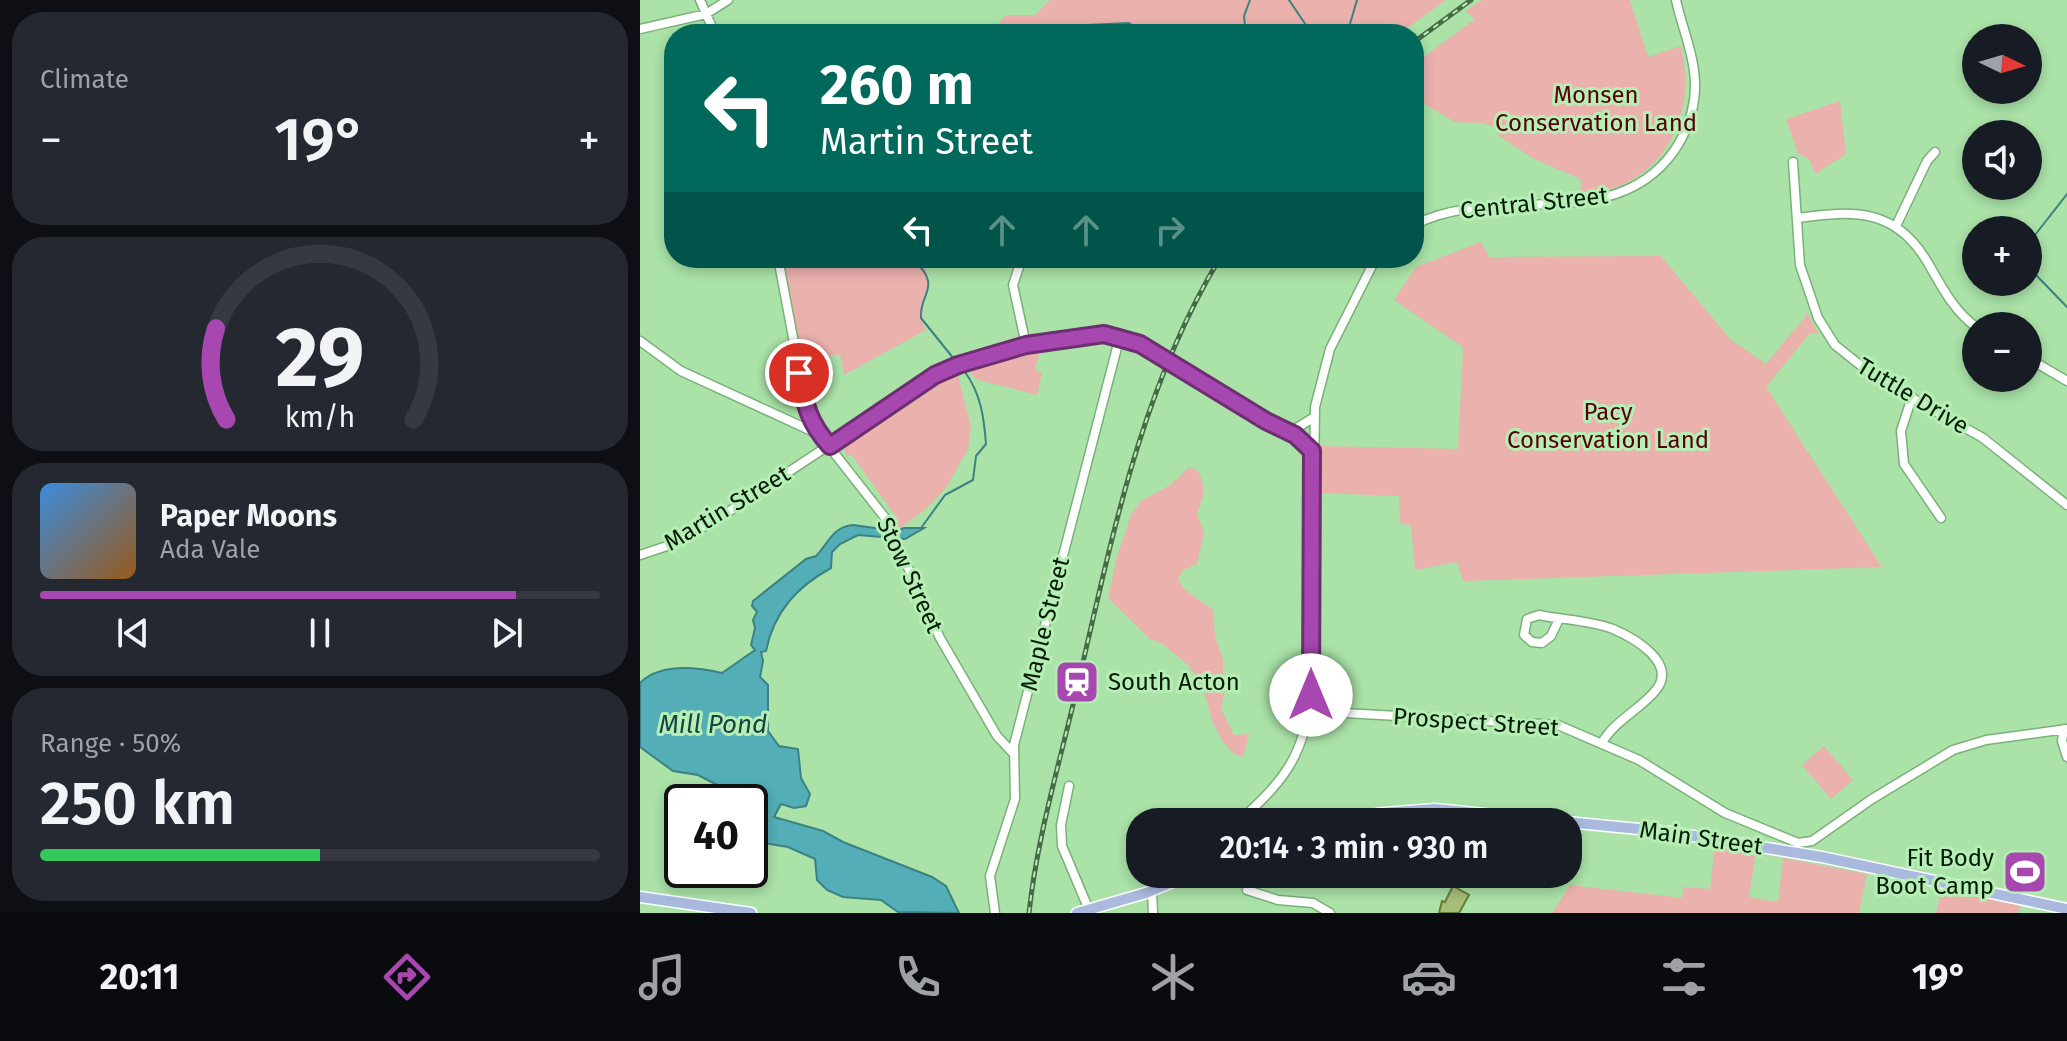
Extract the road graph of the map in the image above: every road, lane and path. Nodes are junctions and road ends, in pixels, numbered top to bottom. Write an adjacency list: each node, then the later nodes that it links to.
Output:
1 (700, 0): 4 (street)
2 (728, 0): 4 (street)
3 (1676, 0): 10 (street, Central Street)
4 (706, 14): 5 (street); 6 (street)
5 (710, 24)
6 (640, 29)
7 (1935, 152): 11 (street)
8 (1793, 162): 9 (street, Tuttle Drive)
9 (1798, 218): 11 (street); 21 (street, Tuttle Drive)
10 (1424, 221)
11 (1896, 226): 15 (street)
12 (780, 268): 24 (street, Stow Street)
13 (1019, 268): 18 (street)
14 (1371, 268): 22 (street)
15 (1962, 314)
16 (1120, 336): 18 (street, Martin Street); 23 (street, Martin Street); 34 (street, Maple Street)
17 (640, 341): 24 (street)
18 (1026, 345): 25 (street, Martin Street)
19 (2042, 366): 20 (street)
20 (2067, 381)
21 (1912, 397): 27 (street, Tuttle Drive); 28 (street)
22 (1313, 418): 23 (street); 26 (street)
23 (1285, 429): 26 (street, Martin Street)
24 (817, 433): 25 (street, Stow Street)
25 (830, 446): 29 (street, Martin Street); 34 (street, Stow Street)
26 (1312, 451): 31 (street)
27 (2067, 505)
28 (1941, 518)
29 (640, 555)
30 (1559, 619): 30 (street); 33 (street)
31 (1309, 711): 33 (street, Prospect Street); 37 (street)
32 (2066, 729): 35 (street); 40 (street)
33 (1602, 743): 39 (street, Prospect Street)
34 (1013, 753): 50 (street, Maple Street)
35 (2067, 757)
36 (1069, 786): 48 (street)
37 (1253, 808)
38 (1582, 823): 41 (main road, Main Street)
39 (1754, 826): 40 (street, Prospect Street); 41 (street)
40 (1809, 841): 42 (street)
41 (1749, 844): 42 (main road, Main Street)
42 (1807, 854): 47 (main road, Main Street)
43 (1161, 888): 45 (main road)
44 (1247, 890): 53 (street)
45 (1152, 892): 48 (main road); 52 (street)
46 (640, 897): 49 (main road)
47 (2067, 909)
48 (1089, 910): 51 (main road)
49 (751, 913)
50 (995, 913)
51 (1077, 913)
52 (1153, 913)
53 (1330, 913)

